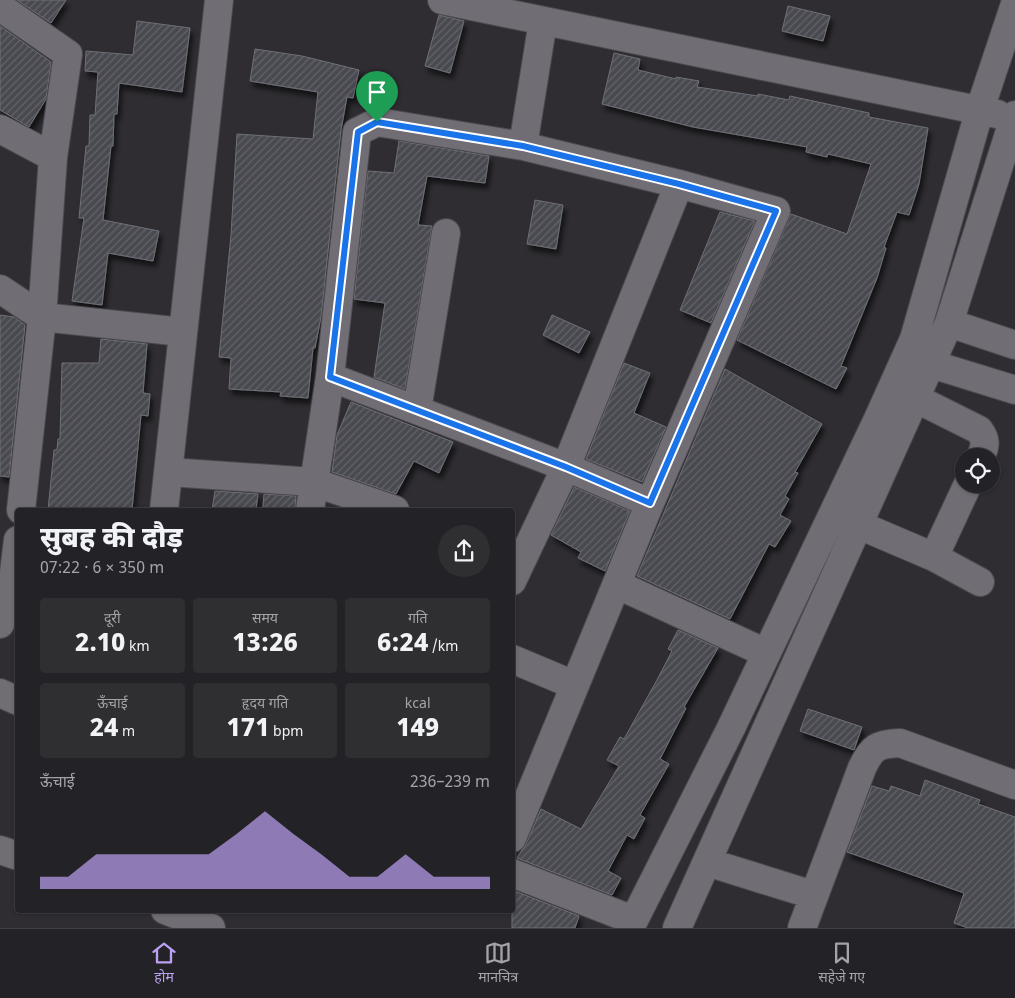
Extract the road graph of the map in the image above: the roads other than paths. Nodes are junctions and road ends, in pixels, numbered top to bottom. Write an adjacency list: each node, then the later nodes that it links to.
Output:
1 (219, 0): 16 (street)
2 (442, 0): 5 (street)
3 (1015, 4): 6 (street)
4 (0, 7): 10 (street)
5 (543, 20): 6 (street); 9 (street)
6 (980, 109): 7 (street); 42 (street)
7 (1014, 117): 15 (street)
8 (0, 129): 10 (street)
9 (523, 146): 11 (street); 19 (street)
10 (53, 157): 14 (street)
11 (679, 184): 24 (street); 28 (street)
12 (446, 233): 22 (street)
13 (0, 288): 14 (street)
14 (42, 316): 16 (street); 29 (street)
15 (949, 324): 17 (street); 18 (street)
16 (183, 332): 25 (street)
17 (1015, 345)
18 (931, 364): 20 (street); 21 (street)
19 (330, 377): 22 (street); 26 (street)
20 (1015, 390)
21 (915, 398): 23 (street); 33 (street)
22 (417, 410): 24 (street)
23 (985, 448)
24 (566, 467): 28 (street); 35 (street)
25 (169, 472): 26 (street); 30 (street)
26 (313, 482): 31 (street); 32 (street)
27 (964, 493): 36 (street)
28 (650, 503): 39 (street)
29 (21, 508)
30 (164, 508)
31 (310, 508)
32 (389, 508)
33 (859, 526): 36 (street); 51 (street)
34 (15, 552): 40 (street)
35 (519, 552): 37 (street)
36 (934, 557): 38 (street)
37 (515, 569)
38 (980, 582)
39 (618, 585): 42 (street); 44 (street)
40 (6, 586): 41 (street)
41 (0, 624)
42 (766, 653): 55 (street)
43 (515, 660): 44 (street)
44 (574, 685): 48 (street)
45 (0, 694): 46 (street)
46 (15, 700)
47 (1015, 784): 53 (street)
48 (515, 831)
49 (0, 850): 50 (street)
50 (15, 855)
51 (708, 862): 53 (street); 57 (street)
52 (515, 874): 55 (street)
53 (813, 895): 58 (street)
54 (173, 913): 56 (street)
55 (631, 924)
56 (211, 928)
57 (677, 928)
58 (802, 928)

